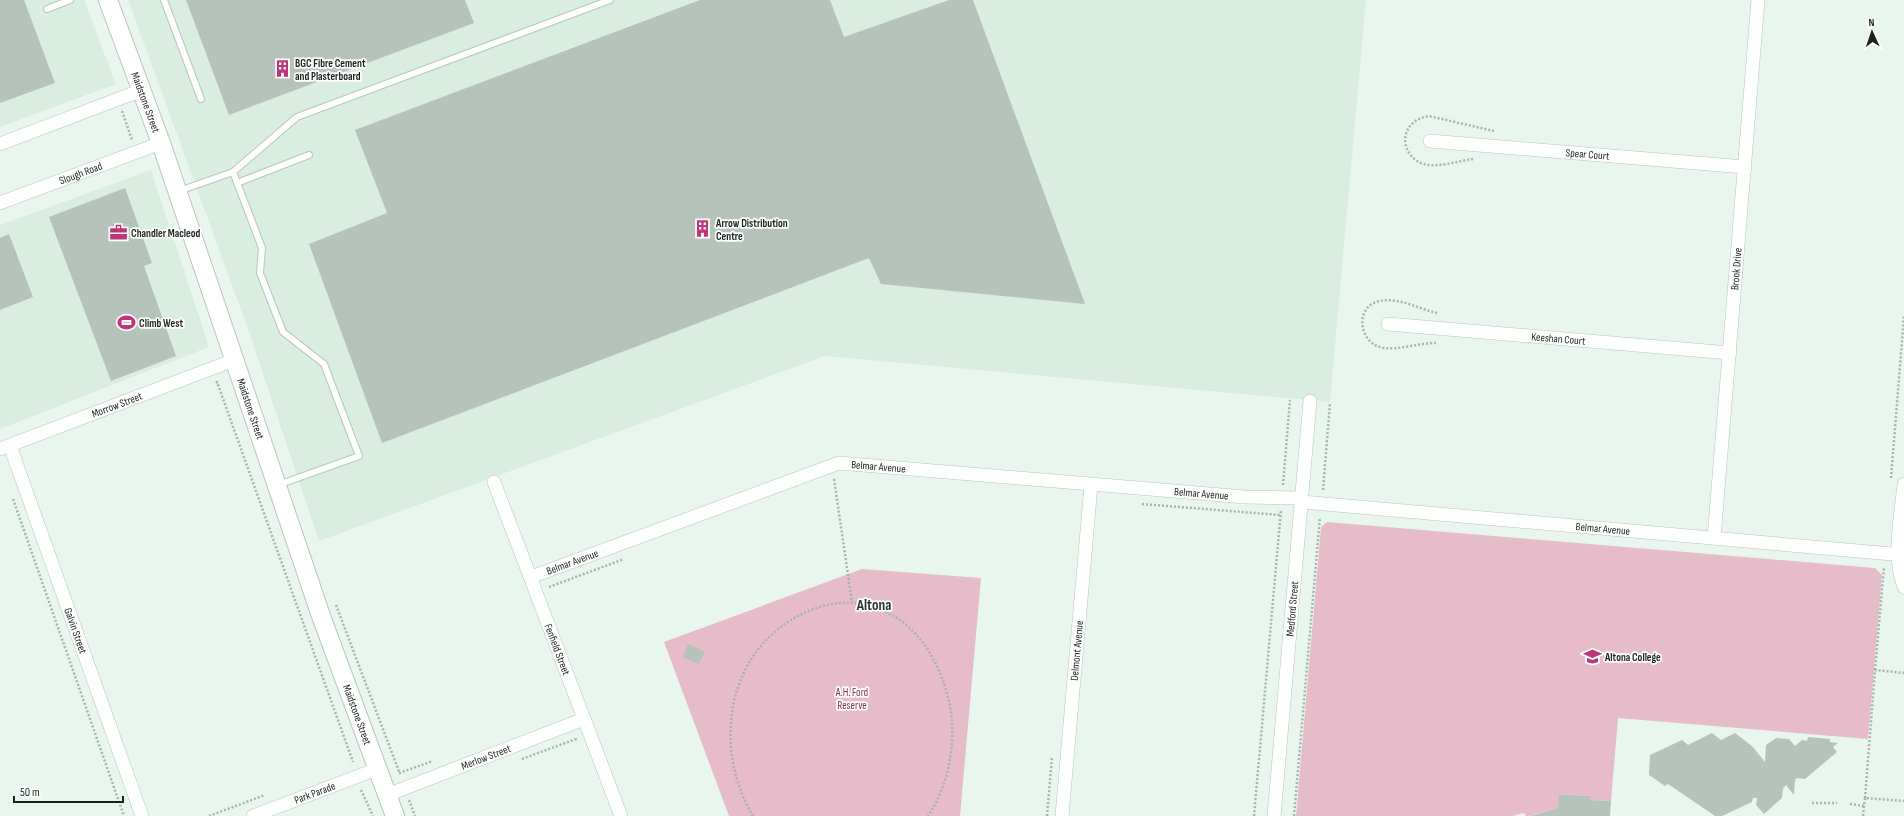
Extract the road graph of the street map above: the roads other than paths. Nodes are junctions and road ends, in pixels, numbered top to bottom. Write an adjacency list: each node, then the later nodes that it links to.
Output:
1 (70, 0): 6 (lane)
2 (108, 0): 7 (main road, Maidstone Street)
3 (164, 0): 8 (lane)
4 (610, 0): 14 (lane)
5 (1758, 0): 13 (street, Brook Drive)
6 (47, 9)
7 (142, 90): 10 (main road, Maidstone Street); 11 (street)
8 (201, 99)
9 (1430, 141): 13 (street, Spear Court)
10 (161, 143): 16 (main road, Maidstone Street); 17 (street, Slough Road)
11 (0, 144)
12 (309, 155): 15 (lane)
13 (1745, 167): 19 (street, Brook Drive)
14 (233, 172): 15 (lane); 16 (lane)
15 (238, 183): 25 (lane)
16 (177, 191): 20 (main road, Maidstone Street)
17 (0, 203)
18 (1388, 324): 19 (street, Keeshan Court)
19 (1730, 353): 28 (street, Brook Drive)
20 (234, 360): 22 (street, Morrow Street); 25 (main road, Maidstone Street)
21 (1310, 401): 27 (street, Medford Street)
22 (5, 448): 35 (street, Galvin Street)
23 (494, 482): 30 (street, Fenfield Street)
24 (1091, 485): 27 (street, Belmar Avenue); 30 (street, Belmar Avenue); 39 (street, Delmont Avenue)
25 (276, 486): 33 (main road, Maidstone Street)
26 (1904, 491): 29 (street)
27 (1302, 502): 28 (street, Belmar Avenue); 40 (street, Medford Street)
28 (1714, 538): 29 (street, Belmar Avenue)
29 (1901, 554): 31 (street)
30 (531, 577): 32 (street, Fenfield Street)
31 (1904, 587)
32 (584, 719): 34 (street, Merlow Street); 38 (street, Fenfield Street)
33 (377, 769): 34 (main road, Maidstone Street); 36 (street, Park Parade)
34 (387, 795): 37 (main road, Maidstone Street)
35 (142, 816)
36 (253, 816)
37 (394, 816)
38 (621, 816)
39 (1062, 816)
40 (1274, 816)

